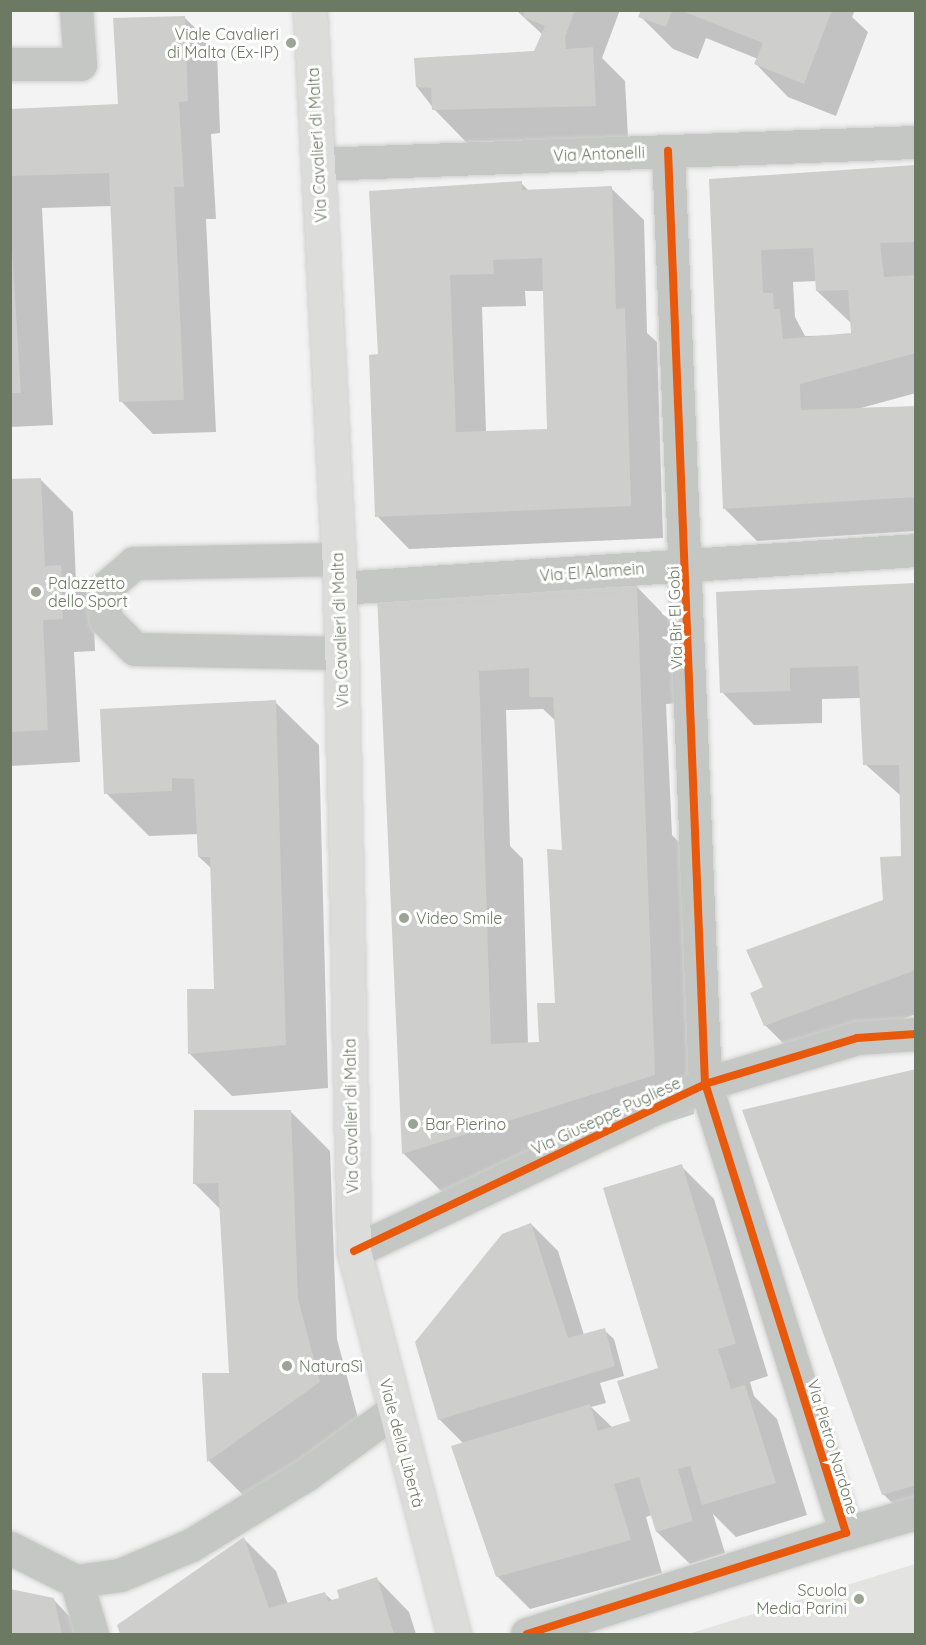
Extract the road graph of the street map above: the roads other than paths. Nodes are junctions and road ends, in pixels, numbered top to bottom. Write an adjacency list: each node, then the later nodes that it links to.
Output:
1 (76, 10): 3 (street)
2 (310, 10): 6 (main road, Via Cavalieri di Malta)
3 (10, 64)
4 (915, 142): 5 (street, Via Antonelli)
5 (668, 151): 6 (street, Via Antonelli); 8 (street, Via Bir El Gobi)
6 (318, 164): 9 (main road, Via Cavalieri di Malta)
7 (915, 550): 8 (street, Via El Alamein)
8 (686, 566): 9 (street, Via El Alamein); 12 (street, Via Bir El Gobi)
9 (339, 573): 10 (main road, Via Cavalieri di Malta); 10 (street, Via El Alamein)
10 (341, 653): 13 (main road, Via Cavalieri di Malta)
11 (915, 1034): 12 (street, Via Giuseppe Pugliese)
12 (705, 1084): 13 (street, Via Giuseppe Pugliese); 16 (street, Via Pietro Nardone)
13 (354, 1251): 14 (main road, Viale della Libertà)
14 (392, 1412): 18 (street); 20 (main road, Viale della Libertà)
15 (915, 1513): 16 (street, Via Pietro Nardone)
16 (846, 1533): 21 (street, Via Pietro Nardone)
17 (10, 1548): 18 (street)
18 (76, 1581): 19 (street)
19 (92, 1635)
20 (454, 1635)
21 (527, 1635)

